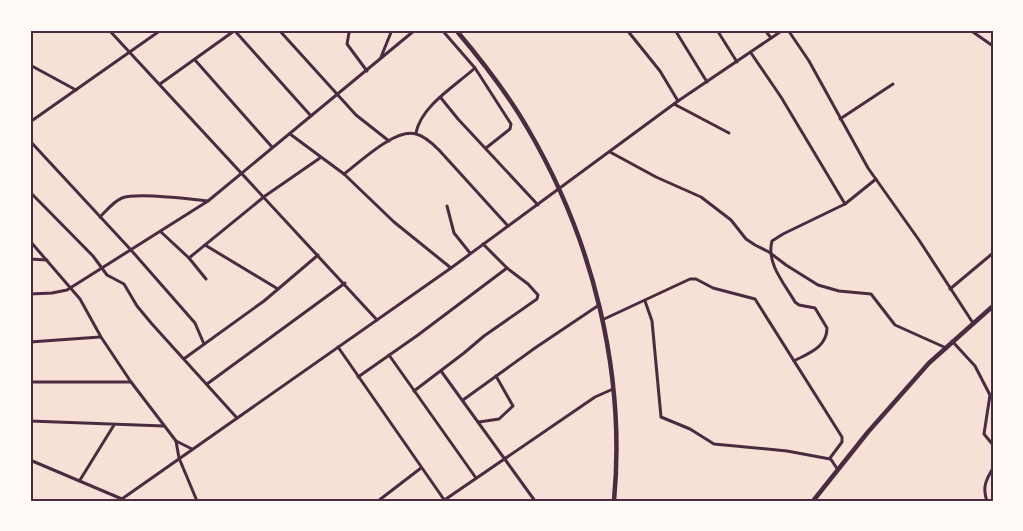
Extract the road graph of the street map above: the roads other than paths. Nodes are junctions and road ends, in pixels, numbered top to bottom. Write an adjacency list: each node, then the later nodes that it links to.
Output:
1 (110, 30): 19 (street)
2 (161, 30): 19 (street)
3 (235, 30): 22 (street); 37 (street)
4 (279, 30): 33 (street)
5 (351, 30): 27 (street)
6 (392, 30): 21 (street)
7 (416, 30): 21 (street)
8 (442, 30): 25 (street)
9 (456, 30): 52 (main road)
10 (627, 30): 35 (street)
11 (675, 30): 29 (street)
12 (717, 30): 23 (street)
13 (765, 30): 17 (street)
14 (783, 30): 17 (street)
15 (788, 30): 38 (street)
16 (970, 30): 18 (street)
17 (771, 38): 20 (street)
18 (993, 46)
19 (130, 51): 30 (street); 32 (street)
20 (751, 53): 23 (street); 56 (street)
21 (380, 59): 27 (street)
22 (195, 60): 30 (street); 45 (street)
23 (737, 62): 29 (street)
24 (30, 65): 26 (street)
25 (475, 68): 34 (street); 46 (street)
26 (35, 69): 28 (street); 32 (street)
27 (367, 70): 33 (street)
28 (30, 75)
29 (707, 82): 35 (street)
30 (160, 84): 49 (street)
31 (894, 84): 38 (street)
32 (76, 90): 39 (street)
33 (337, 95): 37 (street); 44 (street)
34 (441, 98): 40 (street); 46 (street)
35 (678, 101): 36 (street)
36 (674, 104): 41 (street); 47 (street)
37 (311, 116): 42 (street)
38 (840, 119): 51 (street)
39 (30, 122)
40 (416, 133): 44 (street); 60 (street)
41 (729, 133)
42 (290, 134): 45 (street); 48 (street)
43 (30, 141): 59 (street)
44 (389, 141): 50 (street)
45 (272, 147): 49 (street)
46 (486, 148): 57 (street)
47 (610, 152): 52 (street); 66 (street)
48 (320, 158): 50 (street); 54 (street)
49 (242, 173): 54 (street); 55 (street)
50 (344, 174): 74 (street)
51 (876, 179): 56 (street); 79 (street)
52 (559, 189): 57 (street); 83 (main road)
53 (30, 192): 73 (street)
54 (264, 196): 64 (street); 69 (street)
55 (208, 201): 59 (street); 61 (street)
56 (845, 204): 66 (street)
57 (538, 205): 60 (street)
58 (447, 206): 68 (street)
59 (100, 217): 65 (street)
60 (508, 226): 63 (street)
61 (161, 232): 65 (street); 70 (street)
62 (30, 241): 72 (street)
63 (483, 244): 68 (street); 75 (street)
64 (205, 245): 70 (street); 80 (street)
65 (131, 250): 73 (street); 91 (street)
66 (769, 252): 93 (street); 96 (street)
67 (993, 253): 79 (street)
68 (470, 254): 74 (street)
69 (318, 255): 77 (street); 80 (street)
70 (189, 258): 76 (street)
71 (30, 259): 72 (street)
72 (47, 260): 78 (street)
73 (102, 268): 78 (street); 95 (street)
74 (451, 268): 85 (street)
75 (507, 268): 94 (street); 97 (street)
76 (206, 279)
77 (345, 283): 85 (street); 102 (street)
78 (70, 287): 81 (street); 88 (street)
79 (950, 289): 87 (street)
80 (278, 290): 91 (street)
81 (30, 294)
82 (645, 301): 86 (street); 96 (street); 116 (street)
83 (599, 305): 86 (main road); 98 (street)
84 (993, 306): 87 (main road)
85 (377, 320): 92 (street)
86 (602, 320): 103 (main road)
87 (973, 322): 89 (main road)
88 (100, 337): 90 (street); 101 (street)
89 (952, 341): 93 (main road); 112 (street)
90 (30, 342)
91 (204, 344): 95 (street)
92 (338, 347): 99 (street); 106 (street)
93 (944, 347): 120 (main road)
94 (389, 355): 99 (street); 104 (street)
95 (185, 358): 102 (street)
96 (794, 361): 116 (street)
97 (441, 371): 104 (street); 105 (street)
98 (496, 376): 105 (street); 108 (street)
99 (358, 377): 118 (street)
100 (30, 382): 101 (street)
101 (131, 382): 110 (street)
102 (207, 384): 106 (street)
103 (613, 389): 115 (street); 128 (main road)
104 (414, 391): 121 (street)
105 (463, 400): 108 (street)
106 (237, 418): 113 (street)
107 (30, 421): 109 (street)
108 (479, 422): 115 (street)
109 (114, 425): 110 (street); 122 (street)
110 (164, 426): 111 (street)
111 (176, 441): 113 (street); 114 (street)
112 (993, 445)
113 (192, 448): 114 (street)
114 (179, 458): 123 (street); 124 (street)
115 (504, 459): 121 (street); 127 (street)
116 (830, 459): 120 (street)
117 (30, 460): 122 (street)
118 (421, 468): 125 (street); 126 (street)
119 (993, 468): 130 (street)
120 (838, 470): 129 (main road)
121 (476, 478): 126 (street)
122 (80, 480): 123 (street)
123 (120, 500)
124 (197, 501)
125 (378, 501)
126 (444, 501)
127 (535, 501)
128 (614, 501)
129 (813, 501)
130 (987, 501)

